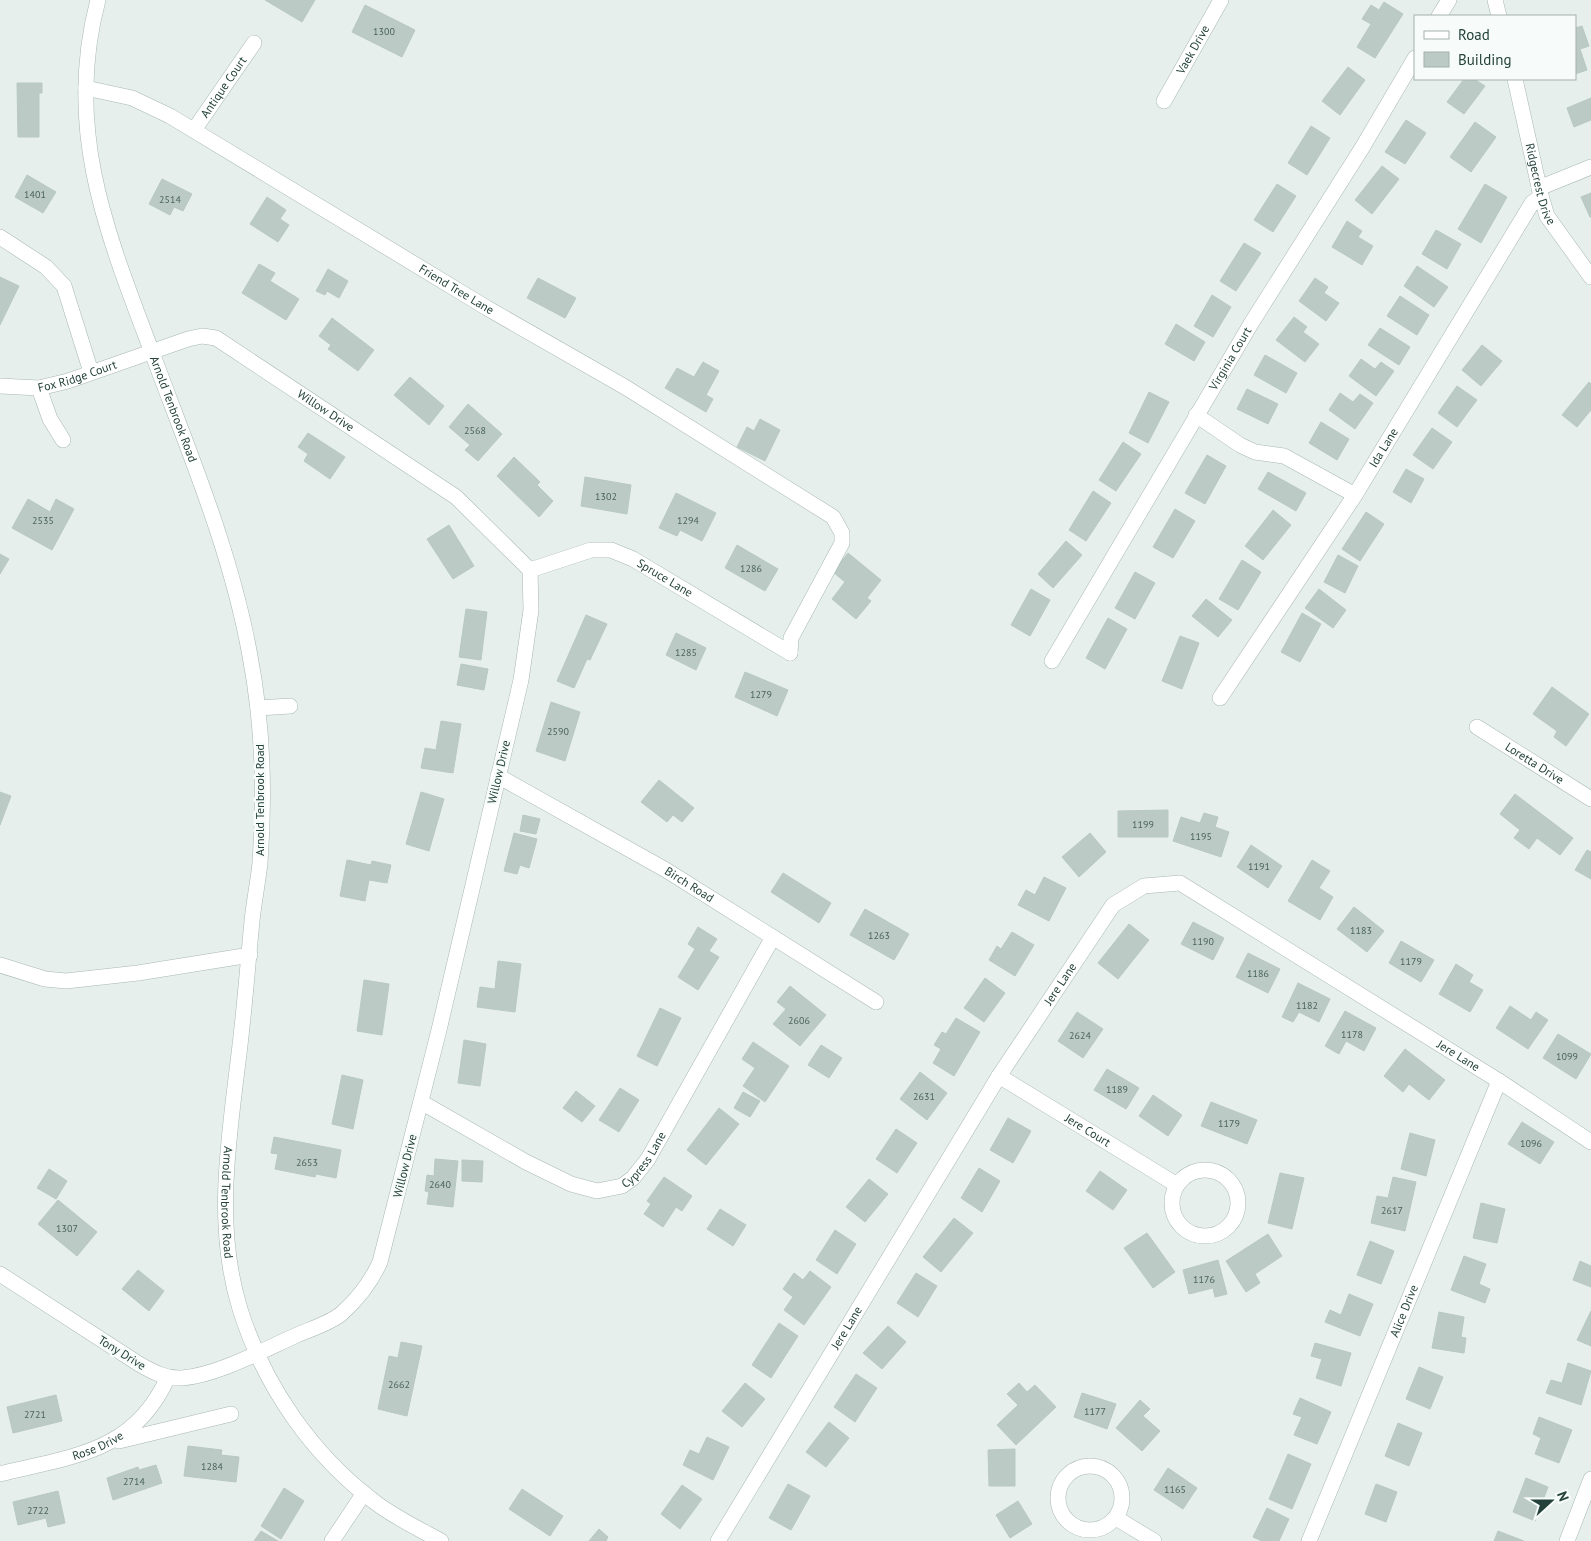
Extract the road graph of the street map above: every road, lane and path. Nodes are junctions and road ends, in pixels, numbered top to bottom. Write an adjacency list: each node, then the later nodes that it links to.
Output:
1 (98, 0): 10 (street, Arnold Tenbrook Road)
2 (1221, 0): 11 (street, Vaek Drive)
3 (1449, 0): 5 (street)
4 (1495, 0): 6 (street)
5 (1440, 15)
6 (1500, 15)
7 (254, 43): 12 (street, Antique Court)
8 (1414, 60): 21 (street, Virginia Court)
9 (1515, 80): 14 (street, Ridgecrest Drive)
10 (86, 88): 12 (street, Friend Tree Lane); 17 (street, Arnold Tenbrook Road)
11 (1164, 101)
12 (194, 130): 25 (street, Friend Tree Lane)
13 (1591, 167): 14 (street)
14 (1540, 192): 16 (street, Ridgecrest Drive); 23 (street, Ida Lane)
15 (0, 237): 18 (street)
16 (1591, 277)
17 (151, 350): 18 (street, Fox Ridge Court); 24 (street, Willow Drive); 29 (street, Arnold Tenbrook Road)
18 (91, 372): 20 (street, Fox Ridge Court)
19 (0, 386): 20 (street, Fox Ridge Court)
20 (39, 388): 22 (street)
21 (1196, 416): 23 (street); 26 (street, Virginia Court)
22 (63, 440)
23 (1355, 495): 27 (street, Ida Lane)
24 (530, 570): 25 (street, Spruce Lane); 31 (street, Willow Drive)
25 (790, 653)
26 (1052, 662)
27 (1220, 698)
28 (290, 706): 29 (street)
29 (258, 708): 34 (street, Arnold Tenbrook Road)
30 (1477, 727): 32 (street, Loretta Drive)
31 (498, 776): 33 (street, Birch Road); 39 (street, Willow Drive)
32 (1591, 799)
33 (773, 937): 36 (street, Birch Road); 39 (street, Cypress Lane)
34 (250, 955): 35 (street); 43 (street, Arnold Tenbrook Road)
35 (0, 965)
36 (876, 1002)
37 (999, 1076): 38 (street, Jere Lane); 41 (street, Jere Court); 53 (street, Jere Lane)
38 (1500, 1081): 40 (street, Jere Lane); 55 (street, Alice Drive)
39 (421, 1102): 43 (street, Willow Drive)
40 (1591, 1142)
41 (1177, 1185): 41 (street)
42 (0, 1274): 44 (street, Tony Drive)
43 (256, 1353): 44 (street, Tony Drive); 49 (street, Arnold Tenbrook Road)
44 (168, 1377): 46 (street, Rose Drive)
45 (230, 1414): 46 (street)
46 (110, 1443): 47 (street, Rose Drive)
47 (0, 1474)
48 (1591, 1479): 56 (street)
49 (364, 1493): 51 (street); 52 (street, Arnold Tenbrook Road)
50 (1116, 1518): 50 (street); 54 (street)
51 (332, 1541)
52 (441, 1541)
53 (718, 1541)
54 (1154, 1541)
55 (1309, 1541)
56 (1567, 1541)

